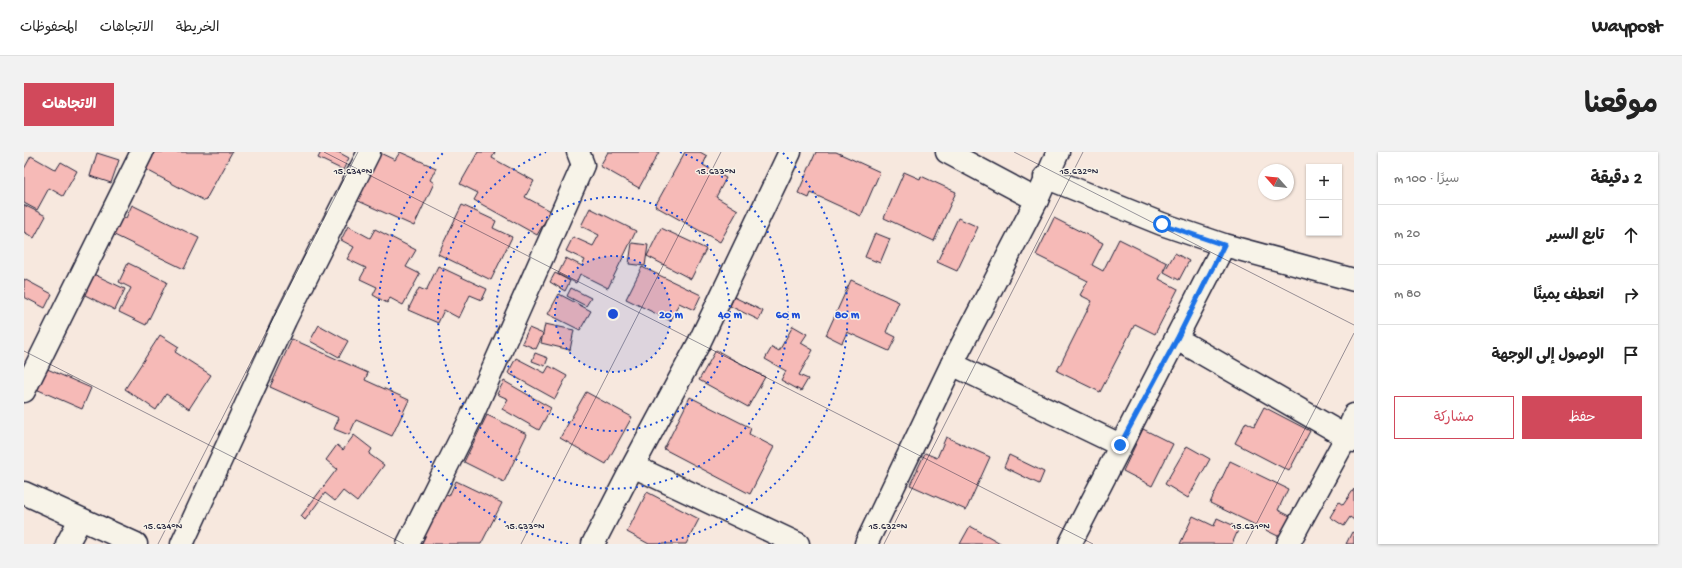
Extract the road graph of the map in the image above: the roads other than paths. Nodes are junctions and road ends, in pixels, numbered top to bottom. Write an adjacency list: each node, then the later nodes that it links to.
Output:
1 (142, 152): 14 (street)
2 (369, 152): 23 (street)
3 (578, 152): 24 (street)
4 (790, 152): 18 (street)
5 (947, 152): 7 (street)
6 (1058, 152): 8 (street)
7 (984, 162): 9 (street)
8 (1045, 178): 9 (street); 10 (street)
9 (1037, 200): 13 (street)
10 (1224, 245): 11 (street); 12 (street)
11 (1354, 280)
12 (1177, 339): 16 (street); 17 (street)
13 (952, 364): 17 (street); 27 (street)
14 (24, 391)
15 (1354, 415): 16 (street)
16 (1351, 438): 29 (street)
17 (1120, 445): 28 (street)
18 (633, 466): 25 (street); 26 (street)
19 (24, 493): 20 (street)
20 (80, 520): 21 (street); 22 (street)
21 (67, 544)
22 (136, 544)
23 (182, 544)
24 (408, 544)
25 (593, 544)
26 (798, 544)
27 (866, 544)
28 (1070, 544)
29 (1288, 544)

